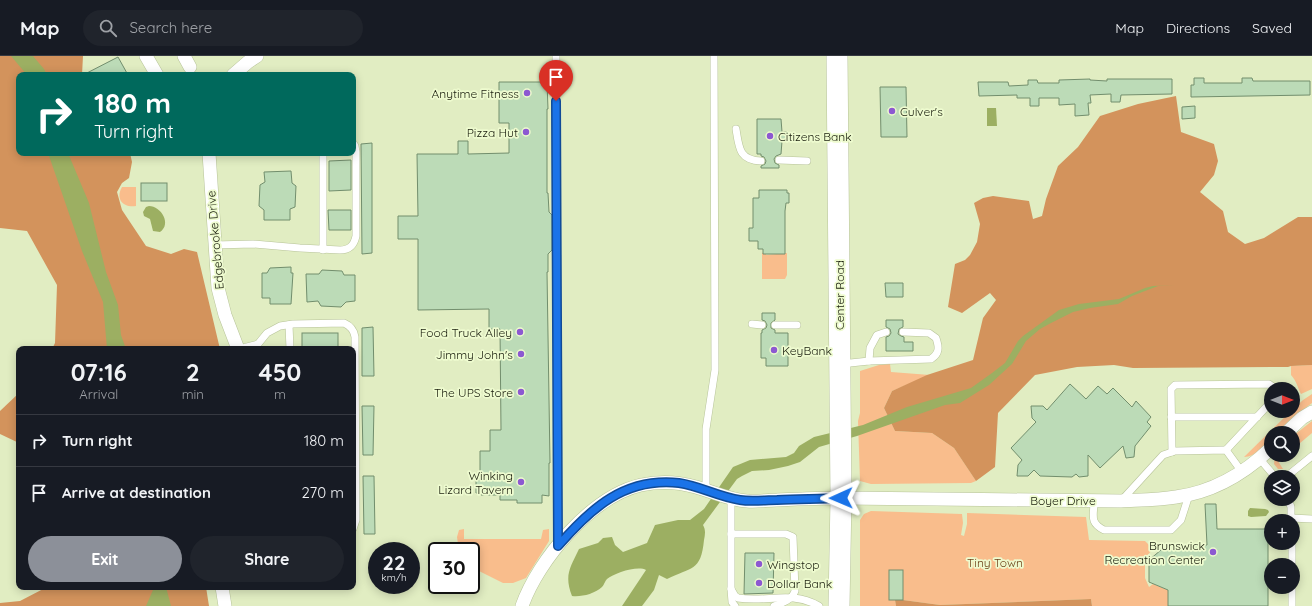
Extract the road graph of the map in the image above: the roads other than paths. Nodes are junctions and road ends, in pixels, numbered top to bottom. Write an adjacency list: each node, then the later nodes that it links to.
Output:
1 (146, 56): 6 (street)
2 (257, 56): 7 (street)
3 (556, 56): 52 (lane)
4 (714, 56): 44 (lane)
5 (837, 56): 29 (main road, Center Road)
6 (155, 72)
7 (236, 72)
8 (736, 130): 13 (lane)
9 (209, 156): 15 (street, Edgebrooke Drive)
10 (323, 156): 16 (lane)
11 (356, 156): 16 (lane)
12 (779, 160): 14 (lane)
13 (761, 161)
14 (807, 161)
15 (215, 245): 16 (lane); 24 (street, Edgebrooke Drive)
16 (323, 250)
17 (752, 324): 19 (lane)
18 (289, 325): 25 (lane); 26 (lane); 27 (lane)
19 (762, 325)
20 (775, 325): 21 (lane)
21 (797, 325)
22 (886, 332): 28 (lane)
23 (904, 332): 28 (lane)
24 (237, 346)
25 (260, 346)
26 (290, 346)
27 (354, 346)
28 (869, 361): 29 (lane)
29 (839, 364): 46 (main road, Center Road)
30 (1264, 384): 33 (lane)
31 (1264, 410): 34 (lane)
32 (1312, 412): 35 (street)
33 (1171, 417): 34 (lane); 37 (lane)
34 (1257, 417): 36 (lane)
35 (1293, 426)
36 (1226, 450): 37 (lane); 43 (lane)
37 (1172, 452): 48 (lane)
38 (1264, 455): 40 (street, Boyer Drive)
39 (1312, 456): 42 (lane)
40 (1260, 459): 41 (lane); 43 (street, Boyer Drive)
41 (1269, 470)
42 (1295, 470)
43 (1242, 472): 45 (street, Boyer Drive)
44 (718, 495): 46 (street, Boyer Drive); 51 (lane); 52 (street, Boyer Drive)
45 (1189, 495): 47 (lane); 48 (street, Boyer Drive)
46 (841, 498): 47 (street, Boyer Drive); 62 (main road, Center Road)
47 (1094, 500): 48 (street, Boyer Drive)
48 (1121, 501)
49 (1312, 518): 50 (lane)
50 (1300, 519)
51 (731, 534): 53 (lane); 56 (lane)
52 (558, 546): 58 (street, Boyer Drive)
53 (731, 589): 56 (lane); 59 (lane)
54 (222, 590): 57 (street)
55 (1292, 594): 63 (lane)
56 (792, 597): 60 (lane); 61 (lane)
57 (225, 606)
58 (522, 606)
59 (735, 606)
60 (774, 606)
61 (819, 606)
62 (840, 606)
63 (1292, 606)

